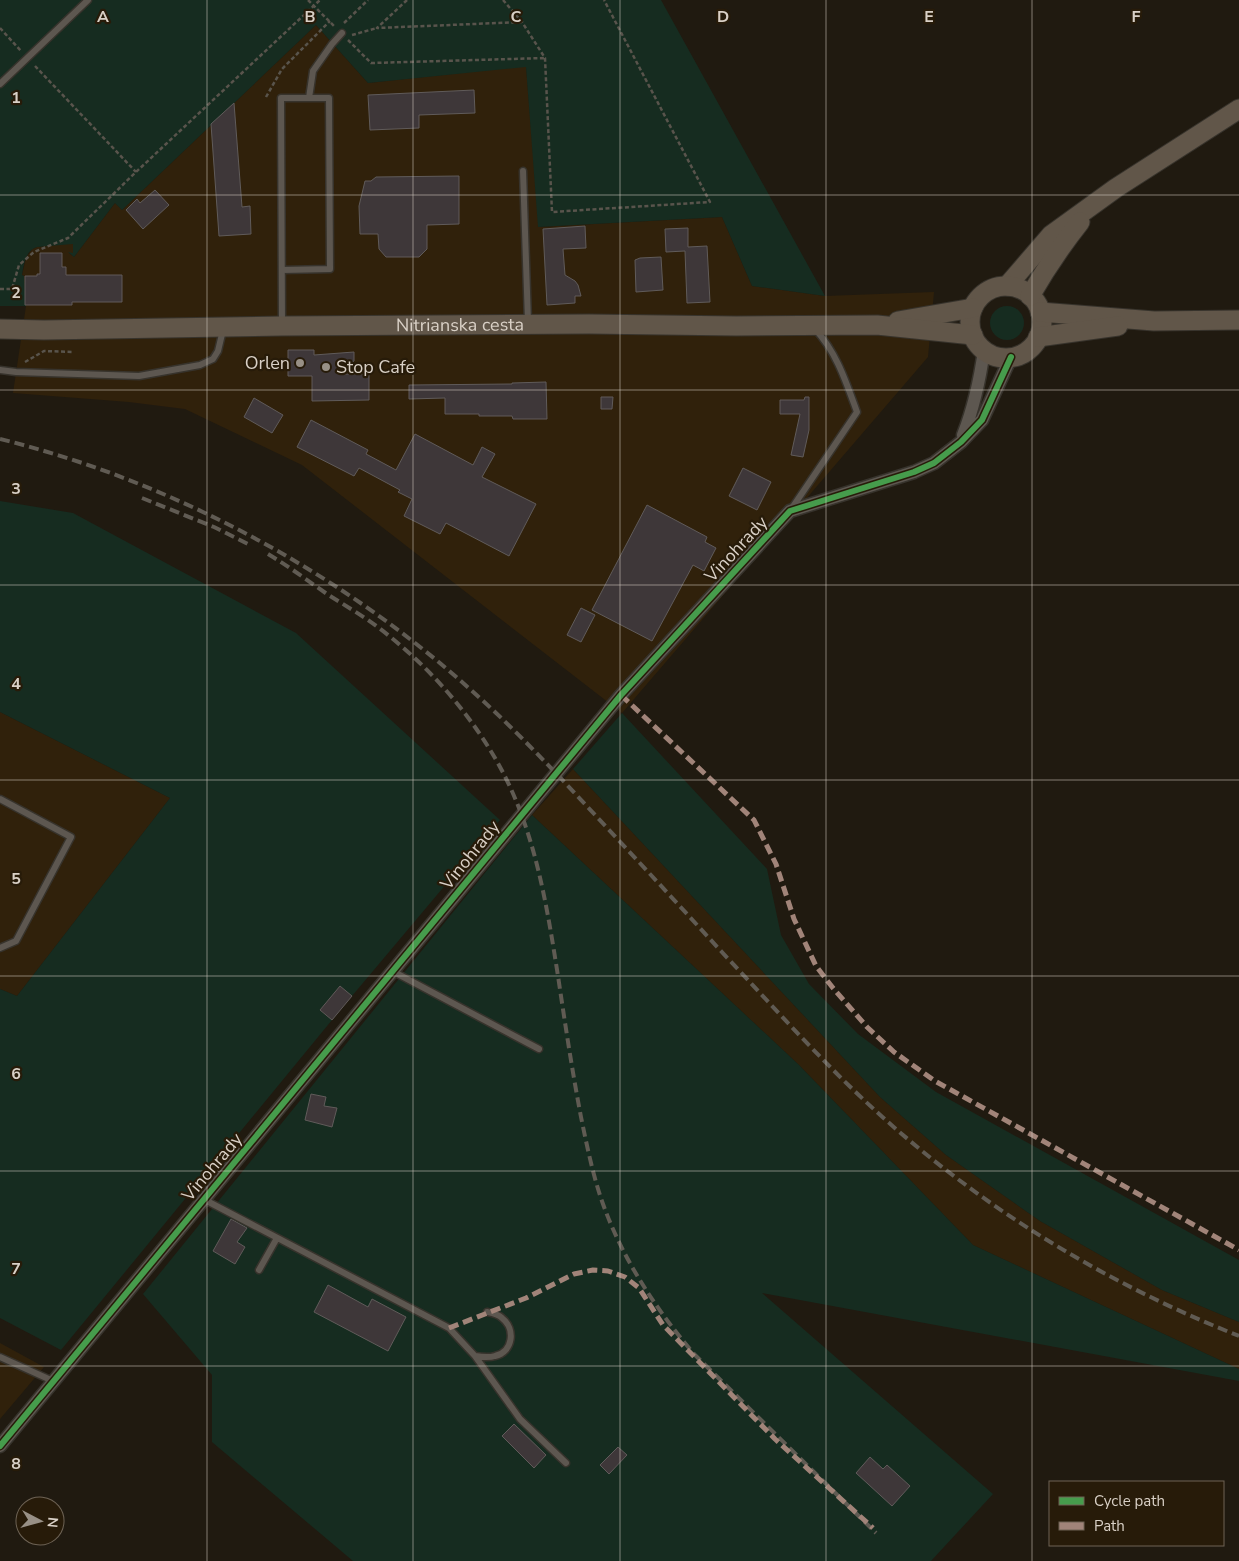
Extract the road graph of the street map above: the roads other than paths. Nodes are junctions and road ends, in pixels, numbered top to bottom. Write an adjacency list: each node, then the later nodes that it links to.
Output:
1 (88, 0): 3 (lane)
2 (340, 31): 4 (lane)
3 (0, 84)
4 (309, 98): 8 (lane); 8 (lane)
5 (1239, 109): 7 (main road)
6 (523, 171): 14 (lane)
7 (1095, 204): 9 (main road); 10 (main road)
8 (282, 270): 16 (lane)
9 (1007, 286): 10 (main road); 11 (main road)
10 (1035, 304): 13 (main road); 22 (main road)
11 (974, 308): 15 (main road, Nitrianska cesta); 23 (main road)
12 (1234, 320): 13 (main road)
13 (1154, 321): 22 (main road)
14 (528, 325): 16 (main road, Nitrianska cesta); 17 (main road, Nitrianska cesta)
15 (877, 325): 17 (main road, Nitrianska cesta); 23 (main road, Nitrianska cesta)
16 (282, 326): 18 (main road, Nitrianska cesta)
17 (813, 326): 27 (lane)
18 (223, 327): 20 (main road, Nitrianska cesta); 25 (lane)
19 (0, 329): 20 (main road, Nitrianska cesta)
20 (44, 330): 21 (main road, Nitrianska cesta)
21 (0, 336)
22 (1038, 337): 24 (main road)
23 (979, 343): 24 (main road); 26 (street)
24 (1012, 357): 26 (street, Vinohrady)
25 (0, 370)
26 (961, 442): 27 (street, Vinohrady)
27 (790, 512): 30 (street, Vinohrady)
28 (0, 799): 29 (lane)
29 (0, 948)
30 (394, 972): 31 (lane); 32 (street, Vinohrady)
31 (539, 1049)
32 (205, 1200): 33 (lane); 38 (street, Vinohrady)
33 (277, 1238): 34 (lane); 36 (lane)
34 (259, 1270)
35 (487, 1312): 36 (lane)
36 (475, 1356): 40 (lane)
37 (0, 1357): 38 (lane)
38 (54, 1382): 39 (street, Vinohrady)
39 (0, 1446)
40 (566, 1463)

